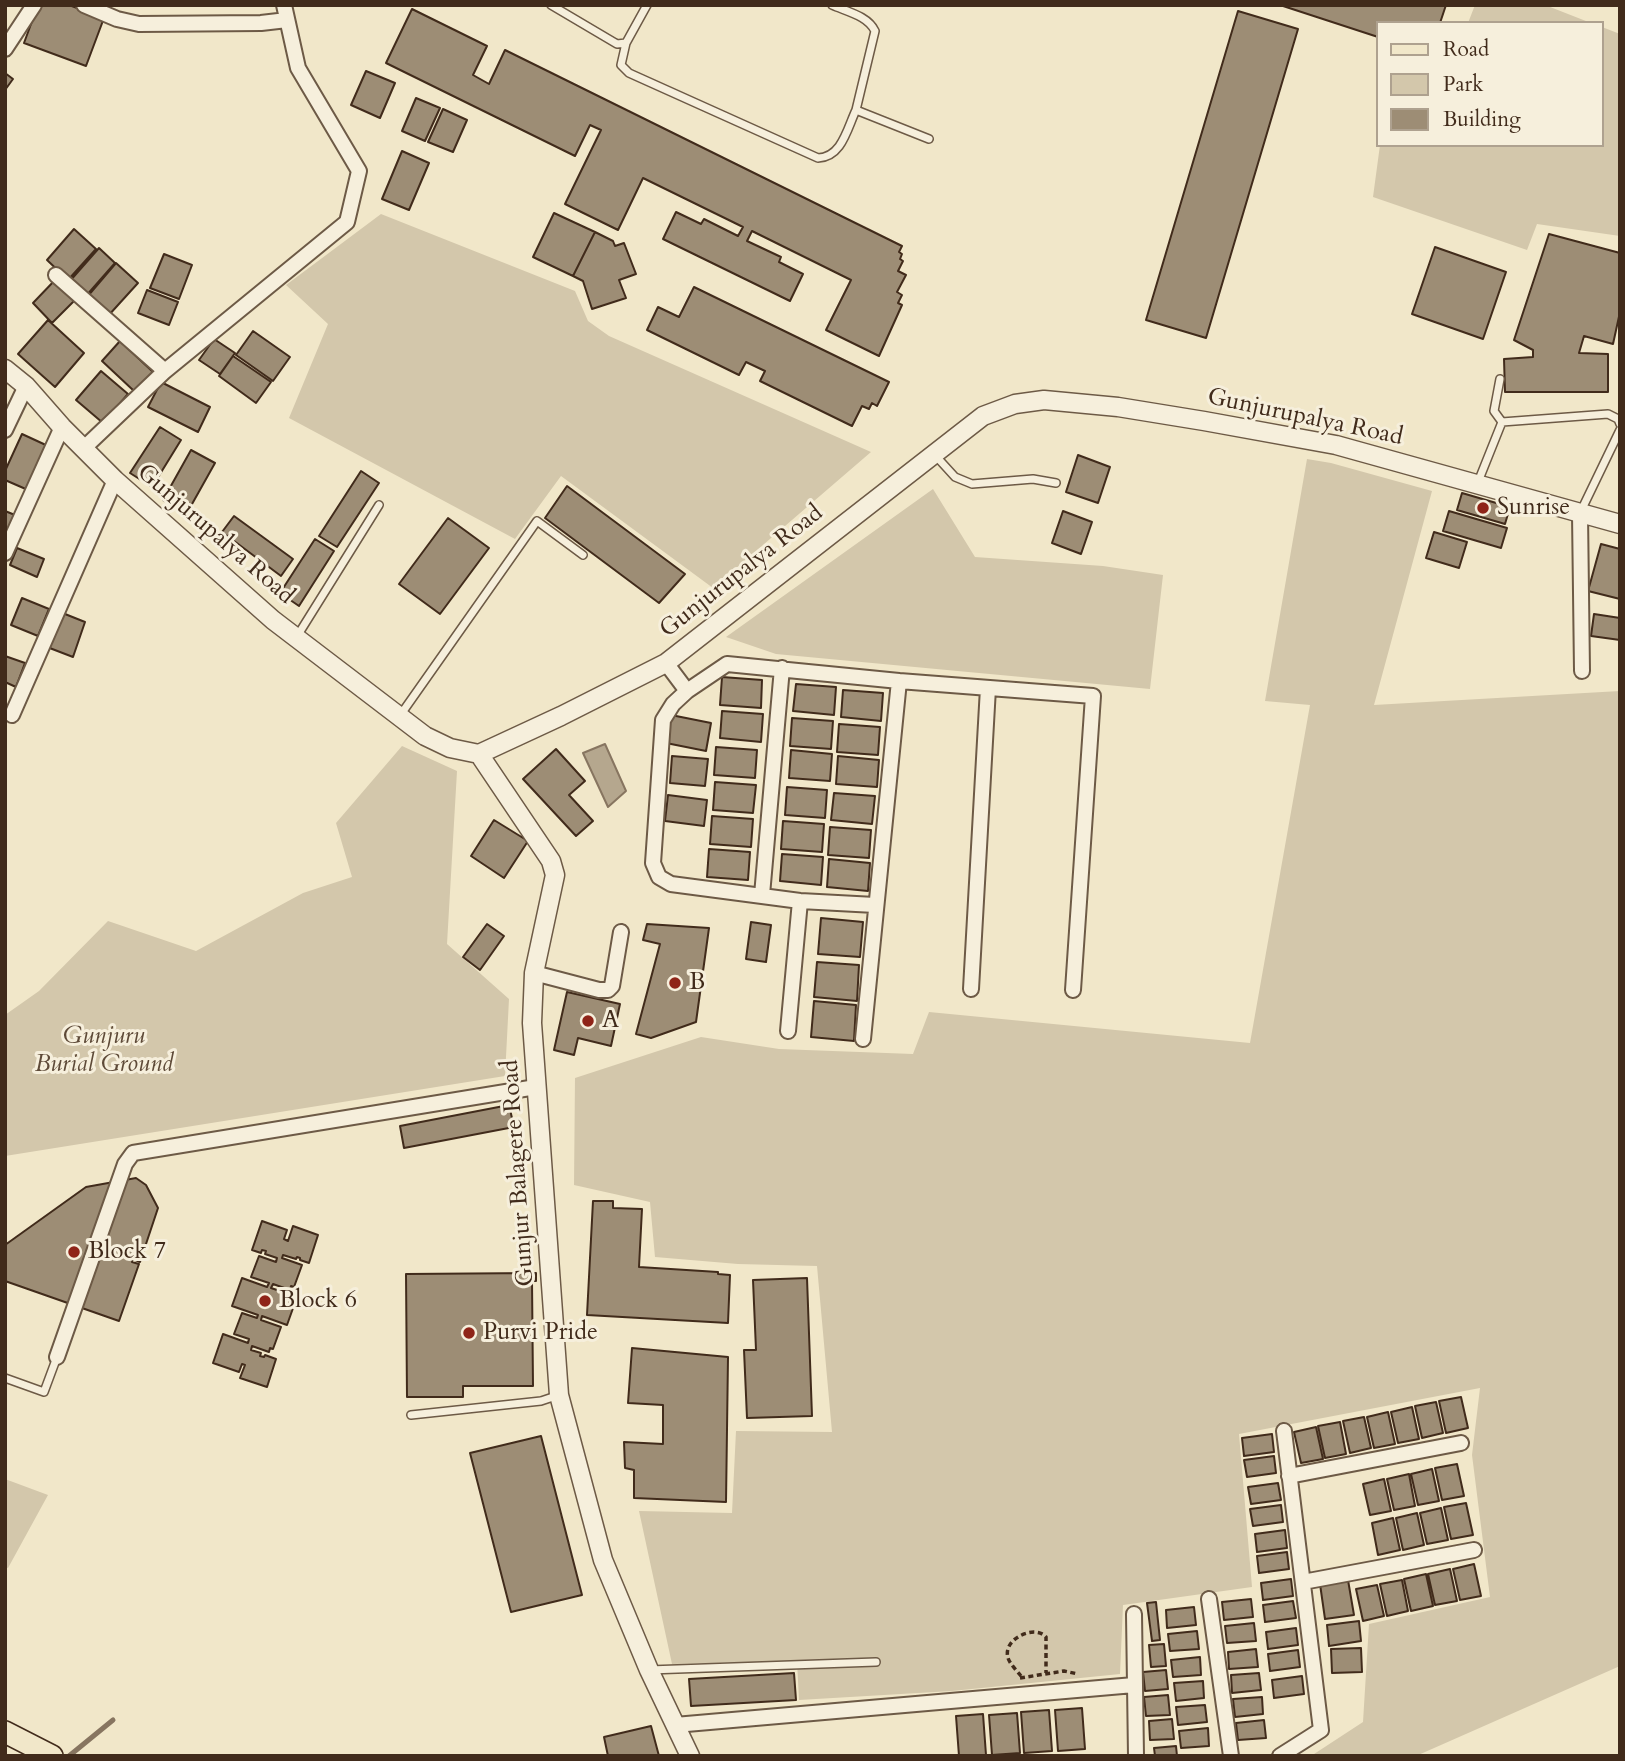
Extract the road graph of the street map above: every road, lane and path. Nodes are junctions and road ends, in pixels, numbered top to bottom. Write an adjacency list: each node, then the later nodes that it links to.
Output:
1 (34, 5): 8 (street)
2 (84, 5): 6 (street)
3 (551, 5): 7 (lane)
4 (648, 5): 7 (lane)
5 (832, 5): 9 (lane)
6 (285, 13): 13 (street)
7 (626, 43): 9 (lane)
8 (5, 49)
9 (856, 110): 10 (lane)
10 (929, 139)
11 (56, 275): 13 (street)
12 (5, 369): 15 (street, Gunjurupalya Road)
13 (165, 371): 21 (street)
14 (1500, 379): 16 (lane)
15 (26, 386): 18 (street, Gunjurupalya Road); 19 (street)
16 (1502, 422): 17 (lane); 25 (lane)
17 (1620, 424)
18 (62, 428): 21 (street, Gunjurupalya Road); 29 (street)
19 (5, 430)
20 (1620, 430): 27 (lane)
21 (84, 448): 23 (street, Gunjurupalya Road)
22 (934, 454): 24 (lane); 25 (street, Gunjurupalya Road); 32 (street, Gunjurupalya Road)
23 (115, 480): 31 (street, Gunjurupalya Road); 38 (street)
24 (1056, 483)
25 (1477, 484): 27 (street, Gunjurupalya Road)
26 (379, 505): 31 (lane)
27 (1580, 514): 28 (street, Gunjurupalya Road); 34 (street)
28 (1620, 524)
29 (5, 553)
30 (583, 555): 39 (lane)
31 (296, 638): 39 (street, Gunjurupalya Road)
32 (666, 663): 37 (street); 40 (street, Gunjurupalya Road)
33 (782, 668): 35 (street); 37 (street); 41 (street)
34 (1582, 671)
35 (899, 681): 36 (street); 43 (street)
36 (988, 688): 46 (street); 47 (street)
37 (687, 691): 41 (street)
38 (12, 715)
39 (398, 717): 40 (street, Gunjurupalya Road)
40 (480, 754): 45 (street, Gunjur Balagere Road)
41 (762, 895): 42 (street)
42 (800, 901): 43 (street); 48 (street)
43 (875, 905): 49 (street)
44 (621, 932): 45 (street)
45 (534, 973): 50 (street, Gunjur Balagere Road)
46 (971, 989)
47 (1073, 990)
48 (788, 1031)
49 (863, 1038)
50 (536, 1087): 51 (street); 53 (street, Gunjur Balagere Road)
51 (57, 1357): 52 (lane)
52 (5, 1378)
53 (559, 1395): 54 (lane); 63 (street, Gunjur Balagere Road)
54 (411, 1415)
55 (1284, 1431): 57 (street)
56 (1461, 1443): 57 (street)
57 (1289, 1476): 59 (street)
58 (1474, 1550): 59 (street)
59 (1303, 1582): 73 (street)
60 (1209, 1600): 72 (street)
61 (1135, 1614): 66 (street)
62 (876, 1662): 63 (lane)
63 (649, 1670): 67 (street, Gunjur Balagere Road)
64 (1046, 1673): 65 (path)
65 (1021, 1676)
66 (1134, 1685): 67 (street); 71 (street)
67 (675, 1725): 69 (street, Gunjur Balagere Road)
68 (5, 1732): 70 (main road)
69 (687, 1753)
70 (51, 1756)
71 (1136, 1756)
72 (1231, 1756)
73 (1280, 1756)

